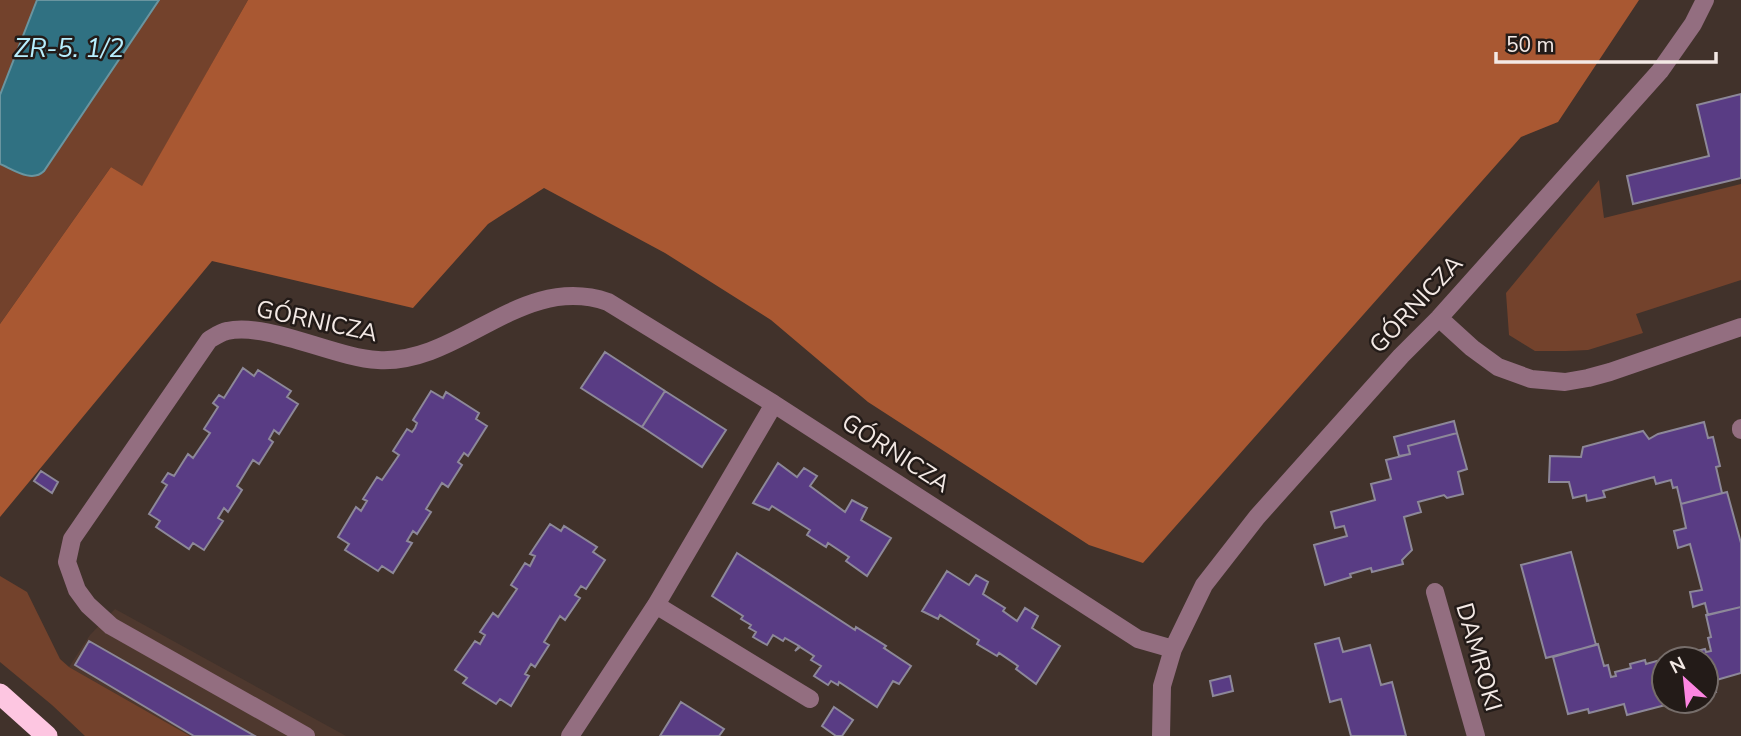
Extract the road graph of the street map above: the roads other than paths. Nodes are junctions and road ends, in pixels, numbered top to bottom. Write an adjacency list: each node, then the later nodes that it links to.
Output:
1 (1705, 0): 2 (street, GÓRNICZA)
2 (1439, 318): 3 (street); 7 (street, GÓRNICZA)
3 (1741, 327)
4 (774, 404): 6 (street); 7 (street, GÓRNICZA); 11 (street, GÓRNICZA)
5 (1435, 592): 14 (street, DAMROKI)
6 (656, 605): 9 (street); 12 (street)
7 (1173, 649): 13 (street, GÓRNICZA)
8 (0, 694): 10 (highway)
9 (810, 699)
10 (47, 736)
11 (306, 736)
12 (570, 736)
13 (1161, 736)
14 (1476, 736)

